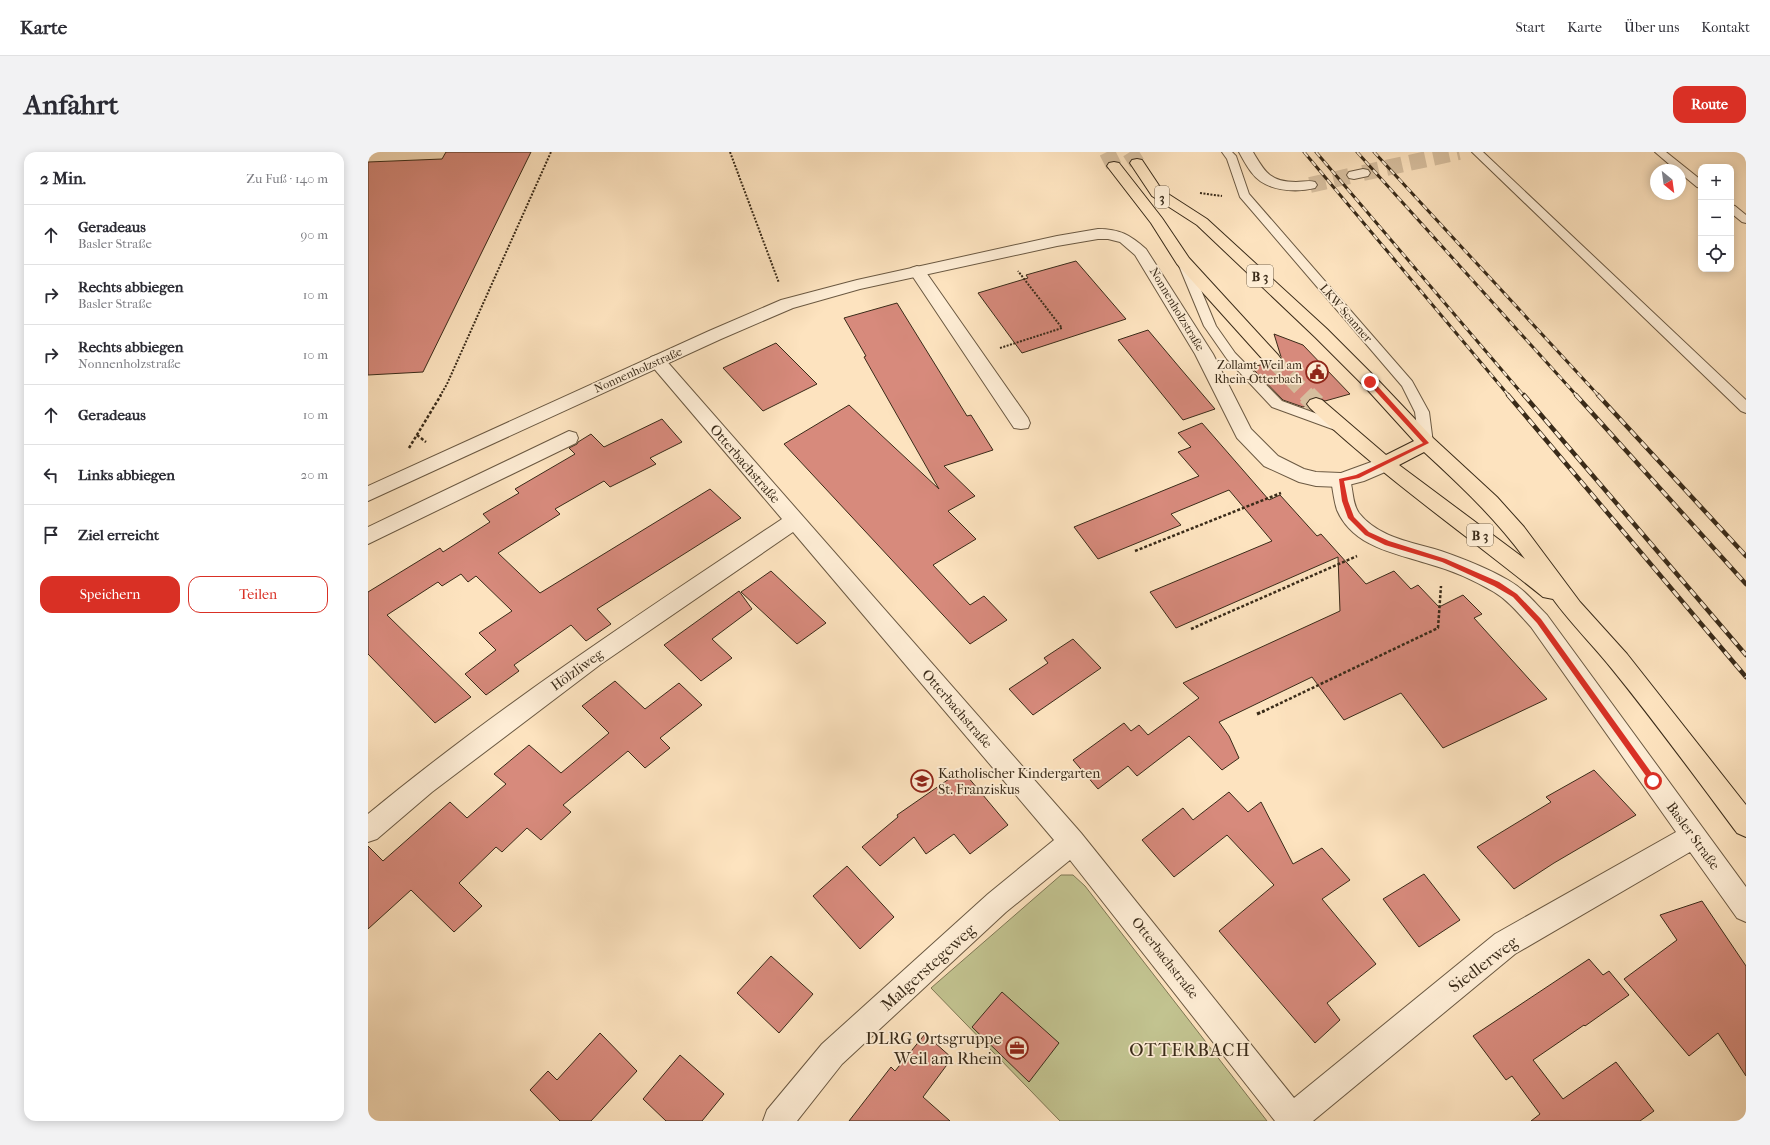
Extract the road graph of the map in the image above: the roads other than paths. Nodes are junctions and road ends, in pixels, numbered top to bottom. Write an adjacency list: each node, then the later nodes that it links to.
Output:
1 (1228, 152): 23 (lane, LKW-Scanner)
2 (1246, 152): 8 (street)
3 (1477, 152): 19 (lane)
4 (1660, 152): 7 (lane)
5 (1137, 163): 9 (main road, 3)
6 (1114, 166): 10 (main road, 3)
7 (1698, 183)
8 (1310, 185)
9 (1157, 193): 10 (main road); 12 (main road, 3)
10 (1138, 198): 14 (main road, 3)
11 (1734, 210): 13 (lane)
12 (1198, 219): 23 (main road, B 3)
13 (1746, 220)
14 (1184, 261): 16 (main road); 21 (lane)
15 (917, 271): 17 (street, Nonnenholzstraße); 20 (street); 25 (street, Nonnenholzstraße)
16 (1272, 359)
17 (656, 361): 26 (street, Nonnenholzstraße); 27 (street, Otterbachstraße)
18 (1316, 404): 21 (main road, B 3)
19 (1746, 408)
20 (1021, 424)
21 (1340, 427): 24 (main road, B 3)
22 (569, 438): 28 (street)
23 (1426, 443): 24 (main road); 29 (main road, B 3)
24 (1385, 464): 25 (street, Nonnenholzstraße); 29 (main road, B 3)
25 (1341, 480): 32 (street, Basler Straße)
26 (371, 489)
27 (794, 521): 31 (street, Hölzliweg); 33 (street, Otterbachstraße)
28 (368, 536)
29 (1572, 608): 30 (main road, B 3)
30 (1746, 825)
31 (368, 830)
32 (1693, 836): 34 (street, Basler Straße); 35 (street, Siedlerweg)
33 (1072, 842): 35 (street, Otterbachstraße); 36 (street, Malgerstegeweg)
34 (1746, 908)
35 (1293, 1120)
36 (778, 1121)

